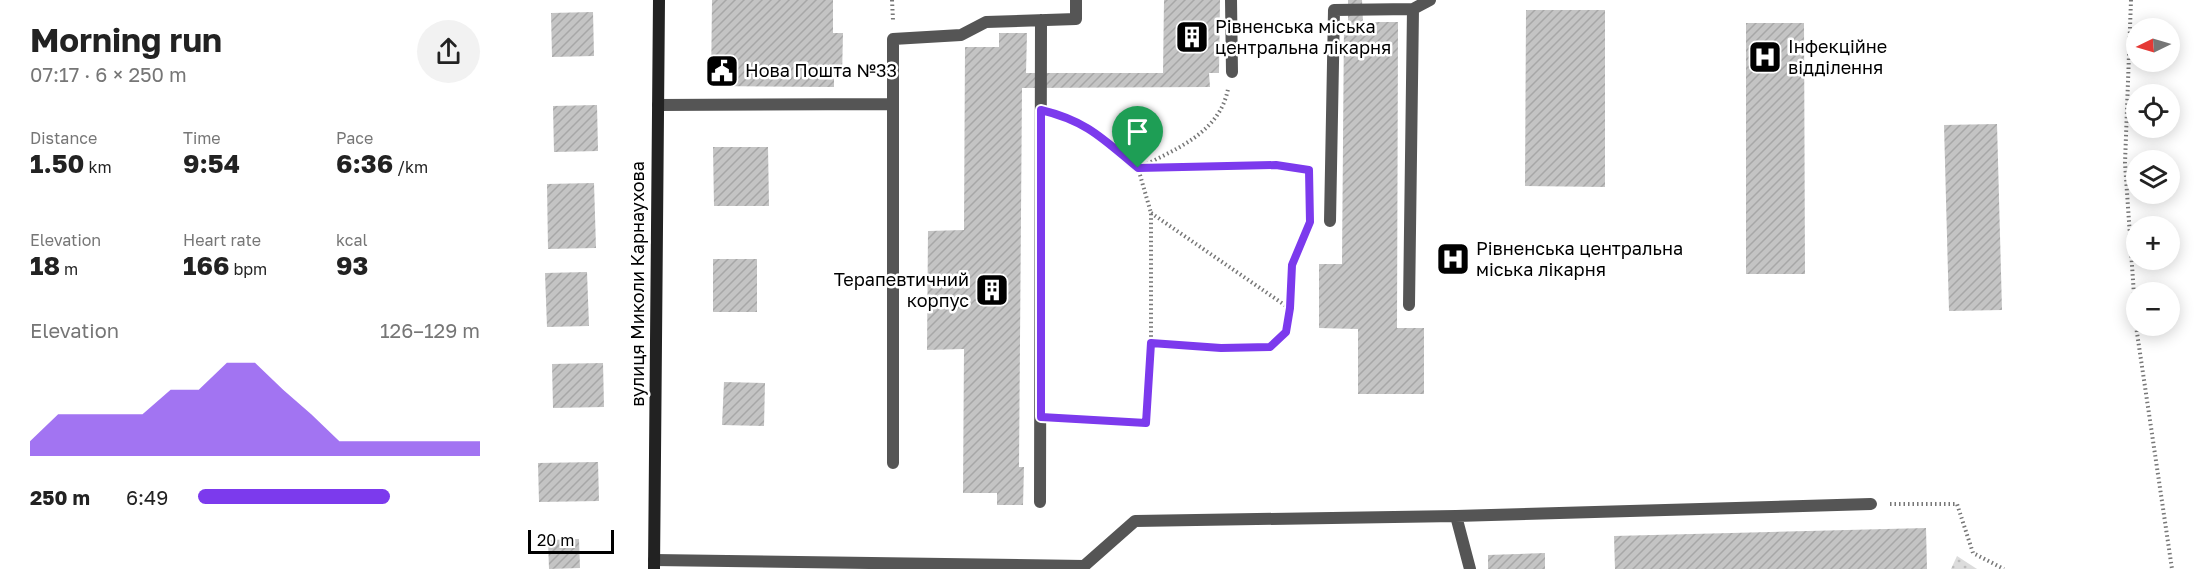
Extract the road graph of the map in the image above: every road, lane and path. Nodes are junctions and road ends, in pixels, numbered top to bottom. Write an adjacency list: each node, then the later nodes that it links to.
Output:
1 (659, 0): 10 (main road, вулиця Миколи Карнаухова)
2 (1076, 0): 7 (lane)
3 (1231, 0): 8 (lane)
4 (1430, 0): 6 (lane)
5 (2131, 0): 17 (path)
6 (1413, 9): 15 (lane); 18 (lane)
7 (1041, 20): 9 (lane); 11 (lane)
8 (1232, 72): 12 (path)
9 (892, 104): 10 (lane); 23 (lane)
10 (658, 105): 27 (main road, вулиця Миколи Карнаухова)
11 (1041, 110): 12 (path); 22 (lane)
12 (1138, 168): 13 (path); 14 (path)
13 (1309, 180)
14 (1151, 213): 19 (path); 21 (path)
15 (1330, 221)
16 (1310, 222): 19 (path)
17 (2133, 282)
18 (1409, 305)
19 (1290, 308): 21 (path)
20 (2138, 336): 30 (path)
21 (1151, 343): 22 (path)
22 (1041, 417): 24 (lane)
23 (893, 463)
24 (1040, 502)
25 (1871, 504): 26 (lane); 29 (path)
26 (1456, 516): 27 (lane); 28 (lane)
27 (654, 565)
28 (1470, 569)
29 (2004, 569)
30 (2172, 569)

